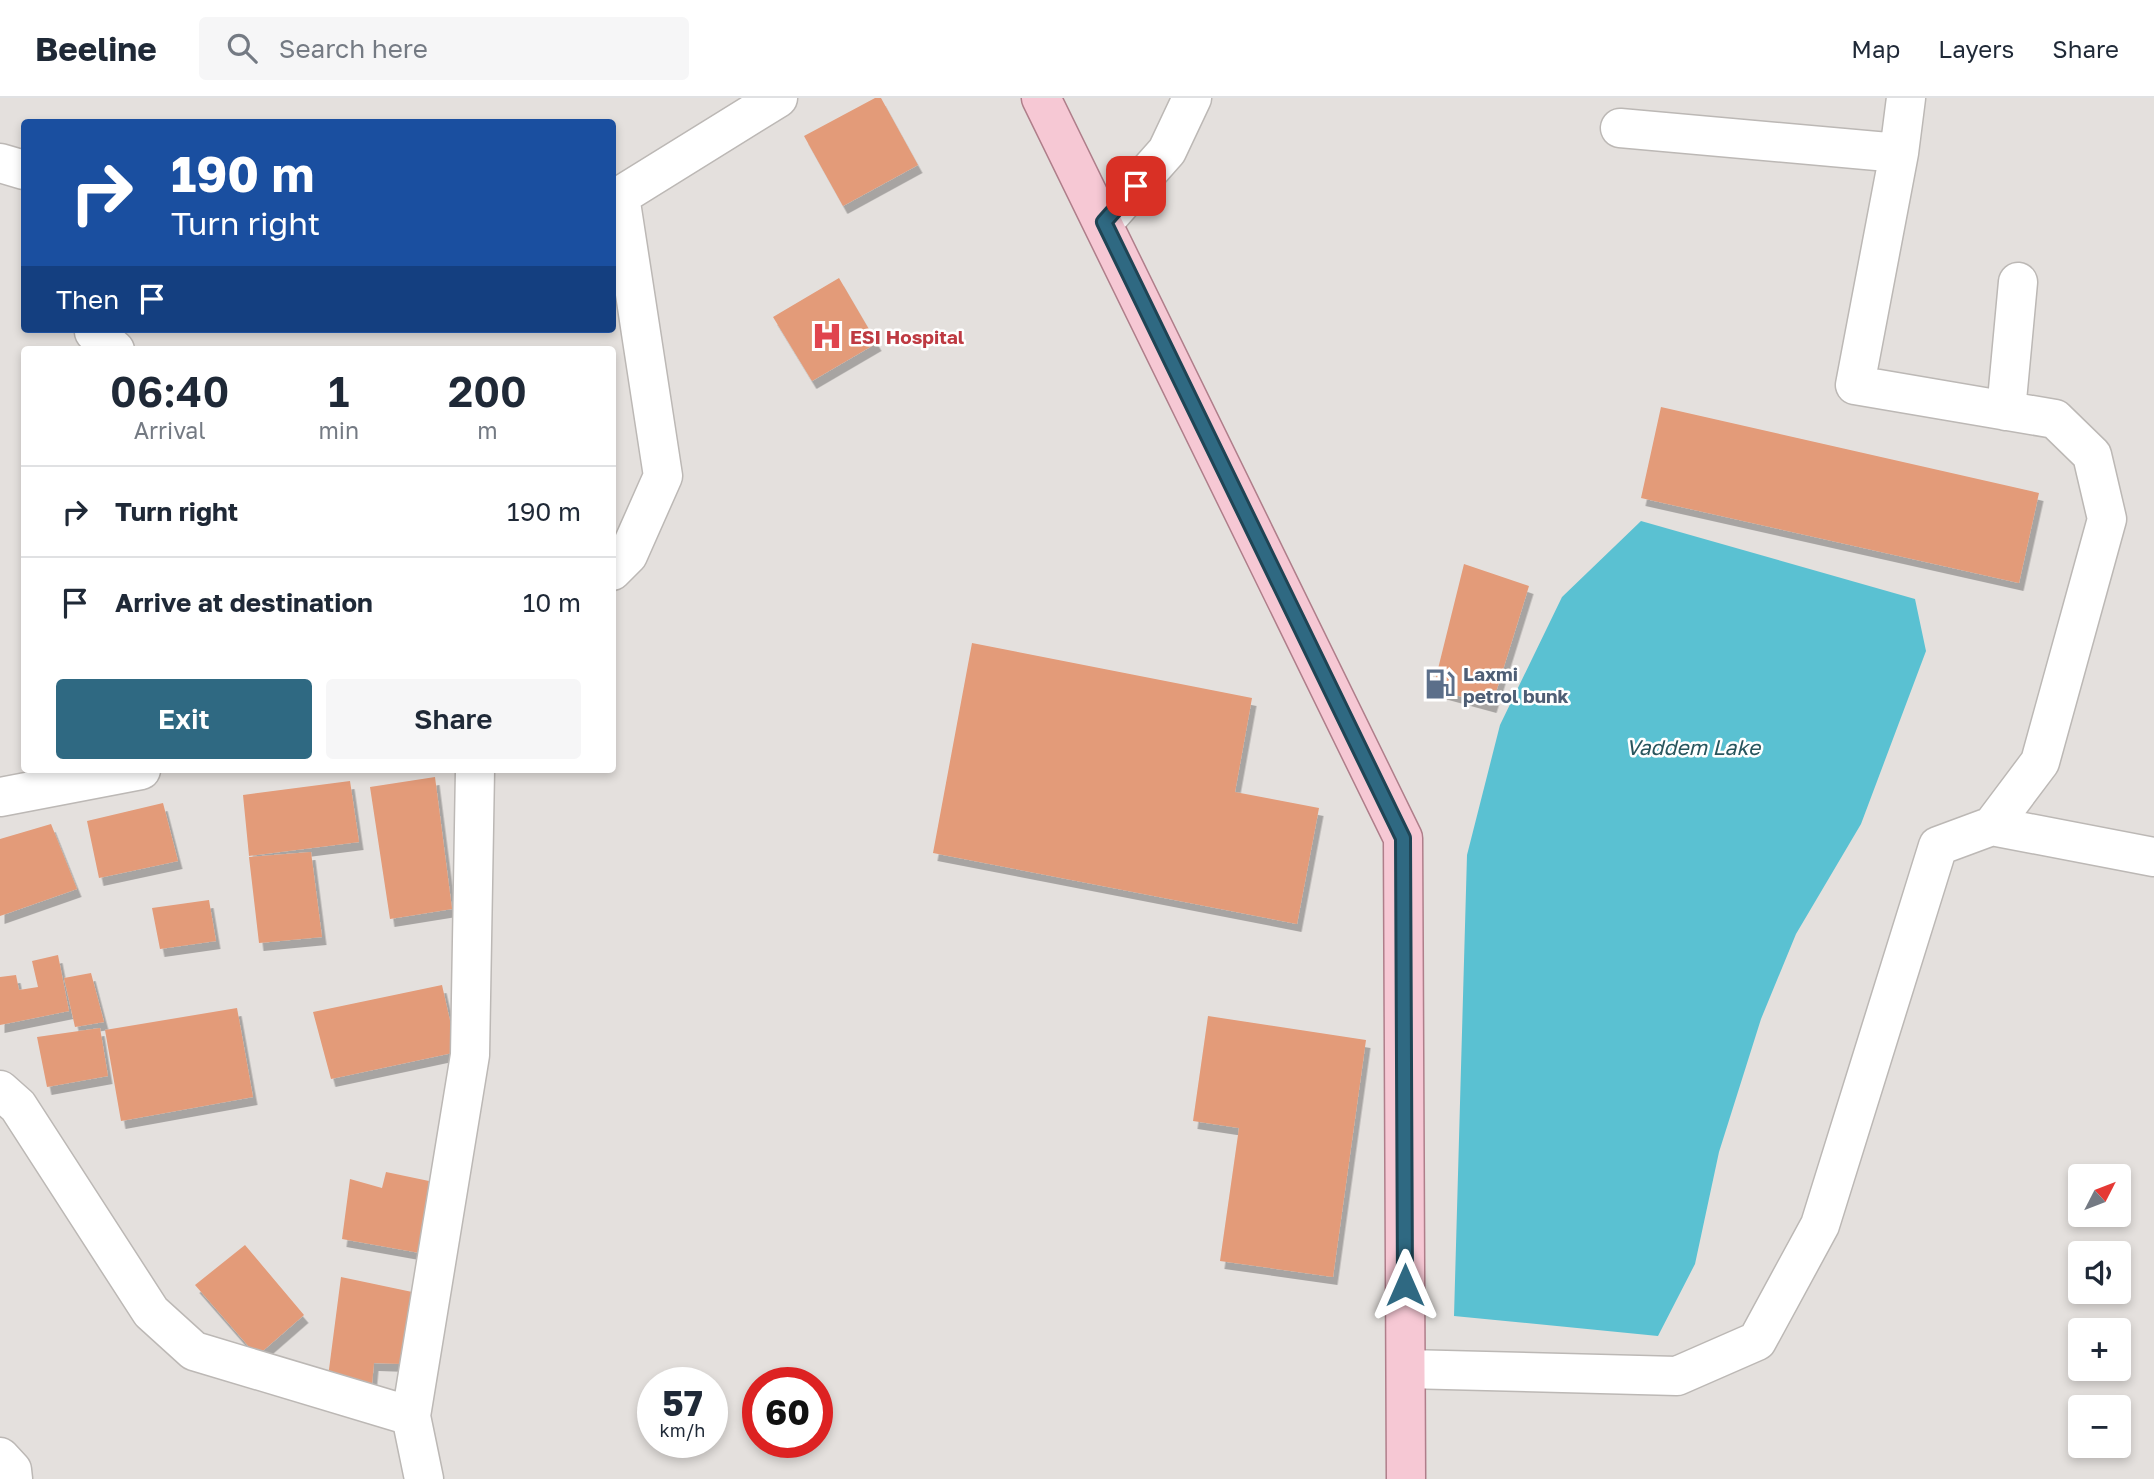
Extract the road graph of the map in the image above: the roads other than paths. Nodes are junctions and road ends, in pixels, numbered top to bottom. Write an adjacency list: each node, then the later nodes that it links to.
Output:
1 (778, 98): 9 (street)
2 (1041, 98): 10 (main road)
3 (1192, 98): 10 (street)
4 (1906, 98): 6 (street)
5 (1620, 128): 6 (street)
6 (1899, 153): 12 (street)
7 (0, 163): 8 (street)
8 (21, 169)
9 (616, 196): 13 (street)
10 (1104, 222): 20 (main road)
11 (2018, 282): 12 (street)
12 (2006, 411): 17 (street)
13 (616, 568)
14 (125, 773): 16 (street)
15 (475, 773): 21 (street)
16 (0, 797)
17 (1993, 826): 18 (street); 20 (street)
18 (2154, 857)
19 (0, 1090): 21 (street)
20 (1406, 1369): 25 (main road)
21 (411, 1416): 24 (street)
22 (0, 1457): 23 (street)
23 (13, 1479)
24 (424, 1479)
25 (1406, 1479)

